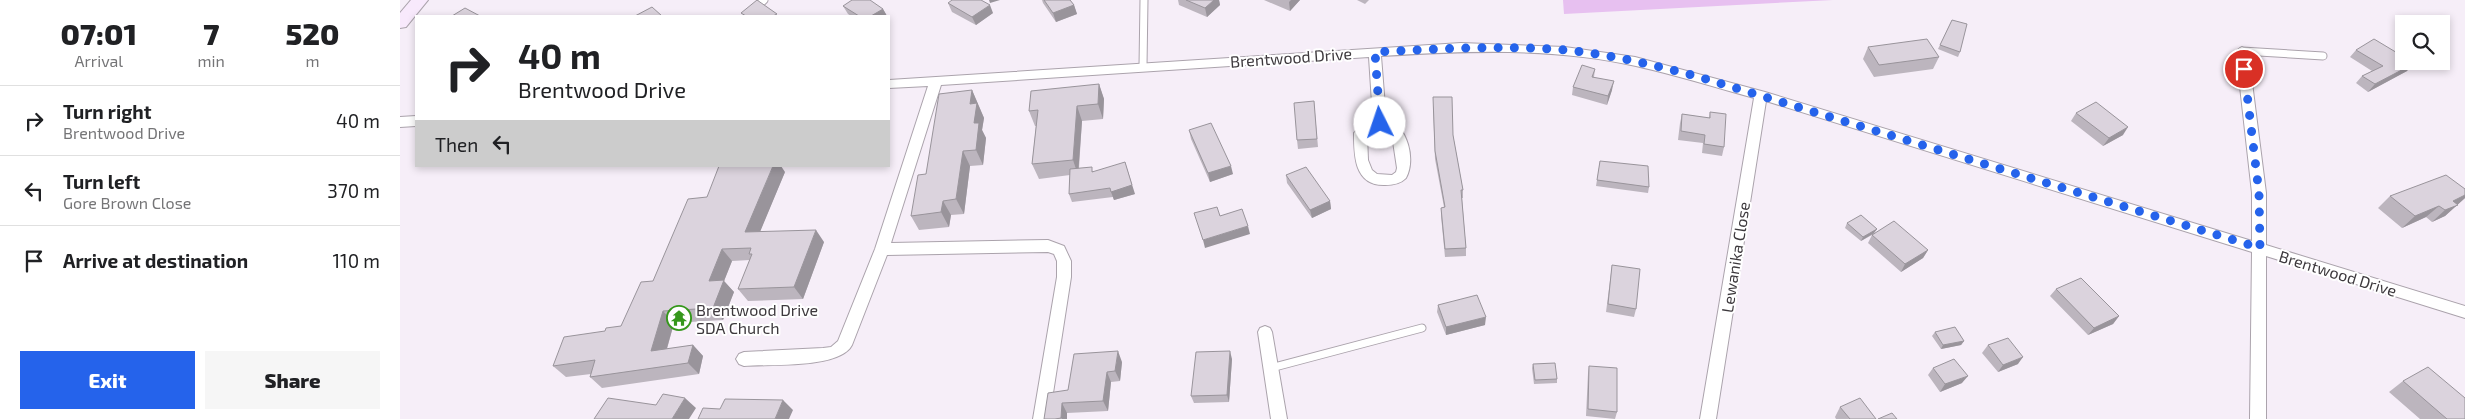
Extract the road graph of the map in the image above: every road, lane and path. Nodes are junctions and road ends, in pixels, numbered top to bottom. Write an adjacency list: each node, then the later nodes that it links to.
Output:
1 (420, 0): 5 (main road)
2 (764, 0): 4 (lane)
3 (1144, 0): 9 (lane)
4 (748, 15)
5 (400, 23)
6 (2242, 51): 8 (lane); 16 (street)
7 (1375, 52): 9 (street, Brentwood Drive); 12 (street, Brentwood Drive); 15 (street)
8 (2323, 56)
9 (1143, 66): 10 (street, Brentwood Drive)
10 (936, 80): 11 (street, Brentwood Drive); 17 (street)
11 (890, 84)
12 (1761, 95): 16 (street, Brentwood Drive); 25 (street, Lewanika Close)
13 (415, 121): 14 (street)
14 (400, 122)
15 (1380, 123): 15 (street)
16 (2260, 248): 18 (street, Brentwood Drive); 26 (street)
17 (882, 249): 21 (street); 23 (street)
18 (2465, 312)
19 (1422, 328): 22 (lane)
20 (1265, 332): 22 (street)
21 (744, 359)
22 (1271, 368): 24 (street)
23 (1041, 419)
24 (1279, 419)
25 (1708, 419)
26 (2258, 419)

